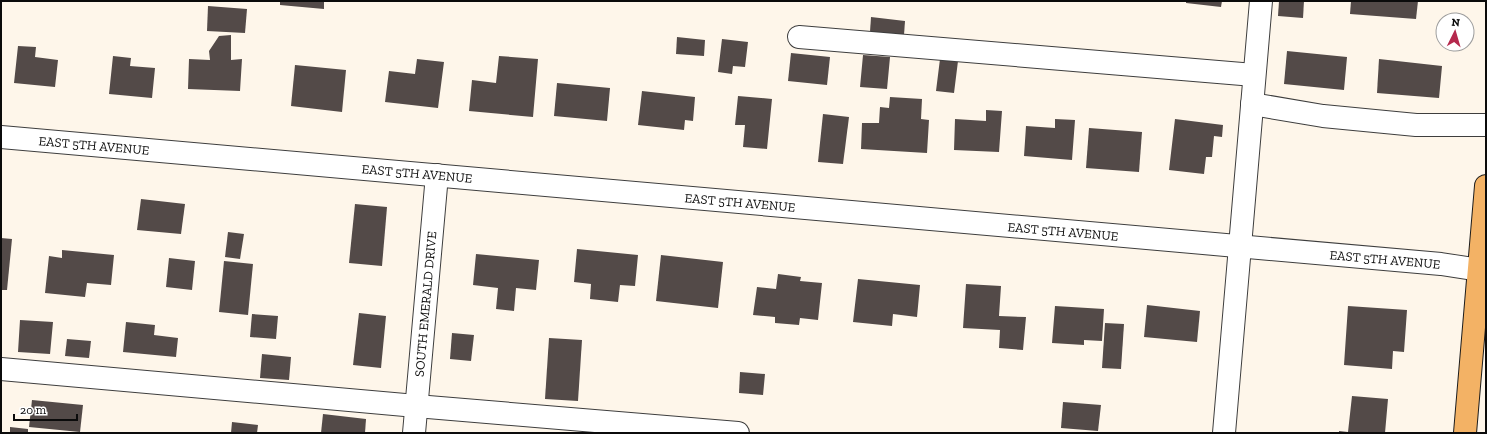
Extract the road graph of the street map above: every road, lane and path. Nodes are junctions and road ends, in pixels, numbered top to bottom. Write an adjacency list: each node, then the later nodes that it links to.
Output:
1 (1261, 1): 3 (street)
2 (799, 37): 3 (street)
3 (1254, 75): 4 (street)
4 (1252, 104): 5 (street); 9 (street)
5 (1486, 125)
6 (1, 137): 7 (street, EAST 5TH AVENUE)
7 (437, 175): 9 (street, EAST 5TH AVENUE); 12 (street, SOUTH EMERALD DRIVE)
8 (1486, 186): 10 (main road)
9 (1239, 247): 10 (street, EAST 5TH AVENUE); 15 (street)
10 (1482, 270): 16 (main road)
11 (1, 369): 12 (street)
12 (416, 406): 13 (street, SOUTH EMERALD DRIVE); 14 (street)
13 (414, 433)
14 (738, 433)
15 (1224, 433)
16 (1465, 433)

